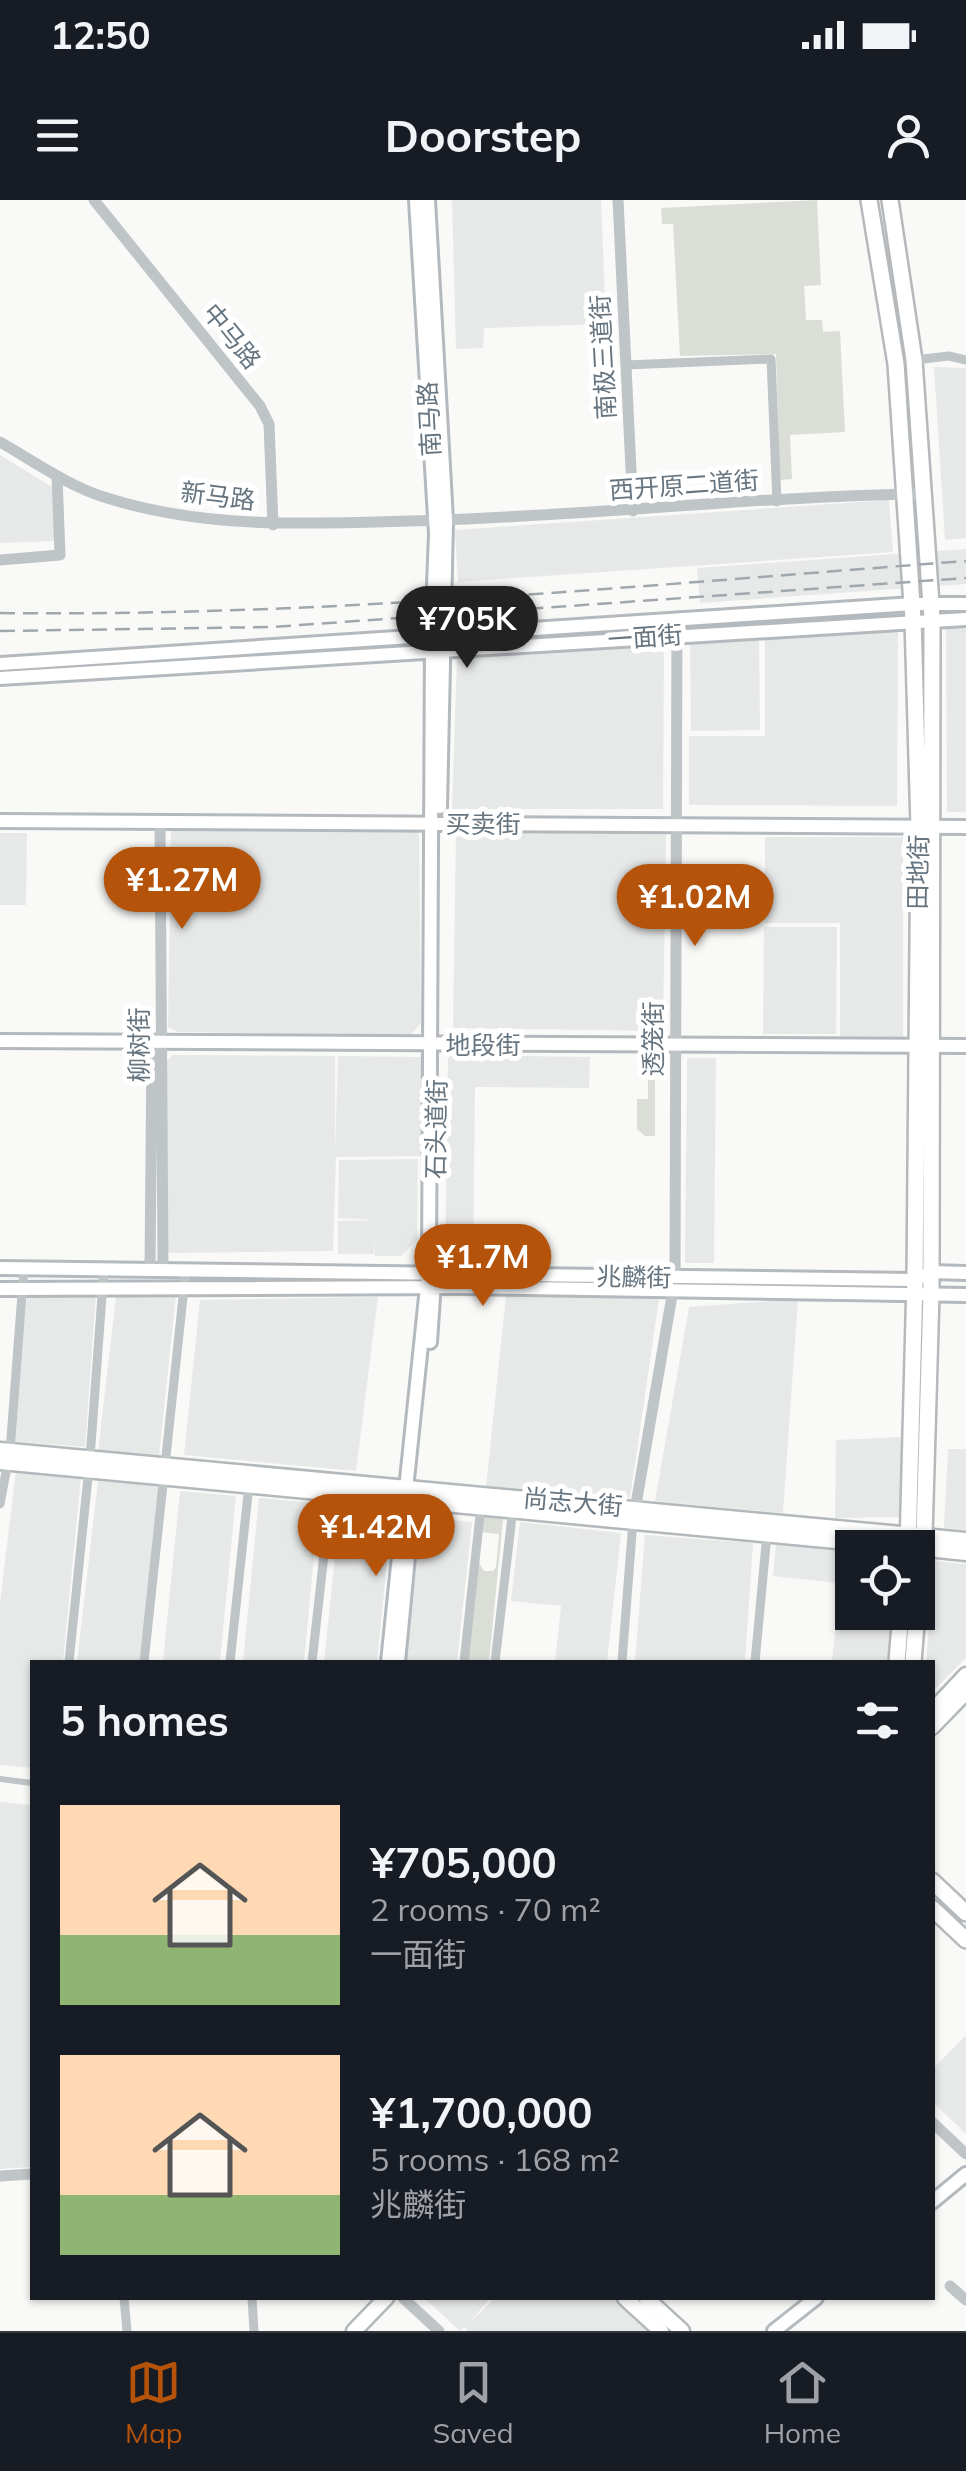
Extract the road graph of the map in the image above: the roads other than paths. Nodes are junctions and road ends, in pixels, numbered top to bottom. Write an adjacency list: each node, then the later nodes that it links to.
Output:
1 (94, 200): 17 (street, 中马路)
2 (416, 200): 16 (main road, 南马路)
3 (428, 200): 16 (main road, 南马路)
4 (618, 200): 9 (street, 南极三道街)
5 (869, 200): 12 (highway, 田地街)
6 (890, 200): 7 (highway, 田地街)
7 (914, 360): 8 (street); 13 (highway, 田地街)
8 (966, 360)
9 (626, 364): 14 (street); 15 (street, 南极三道街)
10 (0, 442): 11 (street, 新马路)
11 (57, 476): 17 (street, 新马路); 18 (street)
12 (905, 494): 13 (street, 西开原二道街); 14 (street, 西开原二道街); 23 (highway, 田地街)
13 (925, 494): 22 (highway, 田地街)
14 (777, 502): 15 (street, 西开原二道街)
15 (633, 512): 16 (street, 西开原二道街)
16 (441, 520): 17 (street, 新马路); 26 (main road, 南马路)
17 (273, 525)
18 (60, 547): 19 (street); 20 (street)
19 (0, 553)
20 (0, 560)
21 (966, 604): 22 (main road)
22 (932, 611): 23 (main road, 一面街); 24 (main road); 33 (highway, 田地街)
23 (913, 612): 25 (main road, 一面街); 33 (highway, 田地街)
24 (966, 619)
25 (677, 628): 26 (main road, 一面街); 31 (street, 透笼街)
26 (438, 644): 27 (main road, 一面街); 28 (main road, 一面街); 32 (main road, 石头道街)
27 (0, 664)
28 (0, 678)
29 (0, 821): 30 (main road, 买卖街)
30 (160, 821): 32 (main road, 买卖街); 36 (street, 柳树街)
31 (674, 823): 32 (main road, 买卖街); 33 (main road, 买卖街); 38 (street, 透笼街)
32 (435, 824): 37 (main road, 石头道街)
33 (926, 827): 34 (main road, 买卖街); 39 (highway, 田地街)
34 (966, 827)
35 (0, 1041): 36 (main road, 地段街)
36 (157, 1044): 37 (main road, 地段街); 43 (street, 柳树街)
37 (434, 1045): 38 (main road, 地段街); 48 (main road, 石头道街)
38 (675, 1046): 39 (main road, 地段街); 49 (street, 透笼街)
39 (922, 1046): 40 (main road, 地段街); 46 (highway, 田地街); 52 (highway, 田地街)
40 (966, 1046)
41 (0, 1268): 42 (main road, 兆麟街)
42 (24, 1268): 44 (main road, 兆麟街); 54 (street)
43 (156, 1268): 44 (main road, 兆麟街); 45 (main road, 兆麟街)
44 (104, 1269): 50 (street)
45 (186, 1269): 48 (main road, 兆麟街); 51 (street)
46 (931, 1272): 47 (main road); 52 (highway, 田地街)
47 (966, 1274)
48 (431, 1281): 49 (main road, 兆麟街); 51 (main road, 兆麟街); 61 (main road, 石头道街)
49 (674, 1284): 52 (main road, 兆麟街); 65 (street, 透笼街)
50 (103, 1288): 51 (main road, 兆麟街); 54 (main road, 兆麟街); 57 (street)
51 (184, 1288): 58 (street)
52 (921, 1288): 55 (main road, 兆麟街); 66 (highway, 田地街)
53 (0, 1289): 54 (main road, 兆麟街)
54 (22, 1289): 56 (street)
55 (966, 1295)
56 (4, 1456): 57 (main road, 尚志大街); 62 (street)
57 (90, 1464): 58 (main road, 尚志大街); 76 (street)
58 (165, 1471): 59 (main road, 尚志大街); 61 (main road, 尚志大街); 77 (street)
59 (249, 1485): 60 (main road, 尚志大街); 78 (street)
60 (330, 1492): 61 (main road, 尚志大街); 79 (street)
61 (410, 1493): 63 (main road, 尚志大街); 65 (main road, 尚志大街); 80 (main road); 81 (main road)
62 (0, 1504)
63 (481, 1505): 64 (main road, 尚志大街); 82 (street)
64 (512, 1508): 65 (main road, 尚志大街); 83 (street)
65 (634, 1514): 67 (main road, 尚志大街); 68 (main road, 尚志大街); 84 (street)
66 (914, 1530)
67 (767, 1534): 69 (main road, 尚志大街); 85 (street)
68 (835, 1536)
69 (835, 1539)
70 (966, 1540): 71 (main road, 尚志大街)
71 (935, 1542)
72 (935, 1548): 73 (main road, 尚志大街)
73 (966, 1553)
74 (900, 1630): 86 (highway)
75 (915, 1630): 87 (highway, 田地街)
76 (69, 1660)
77 (144, 1660)
78 (230, 1660)
79 (312, 1660)
80 (388, 1660)
81 (398, 1660)
82 (464, 1660)
83 (495, 1660)
84 (622, 1660)
85 (754, 1660)
86 (897, 1660)
87 (913, 1660)
88 (966, 1675): 90 (main road)
89 (966, 1692): 91 (main road)
90 (935, 1708)
91 (935, 1723)
92 (0, 1778): 93 (street)
93 (30, 1782)
94 (935, 1884): 96 (highway)
95 (935, 1911): 97 (highway)
96 (966, 1913)
97 (966, 1940)
98 (935, 2125): 99 (street)
99 (966, 2154)
100 (30, 2174): 102 (street)
101 (966, 2174): 103 (main road)
102 (0, 2176)
103 (935, 2200)
104 (950, 2286): 112 (street)
105 (124, 2300): 113 (street)
106 (252, 2300): 114 (street)
107 (380, 2300): 115 (main road)
108 (405, 2300): 116 (street)
109 (628, 2300): 117 (main road)
110 (648, 2300): 118 (main road)
111 (813, 2300): 119 (main road)
112 (966, 2300)
113 (127, 2331)
114 (254, 2331)
115 (354, 2331)
116 (439, 2331)
117 (661, 2331)
118 (682, 2331)
119 (774, 2331)

